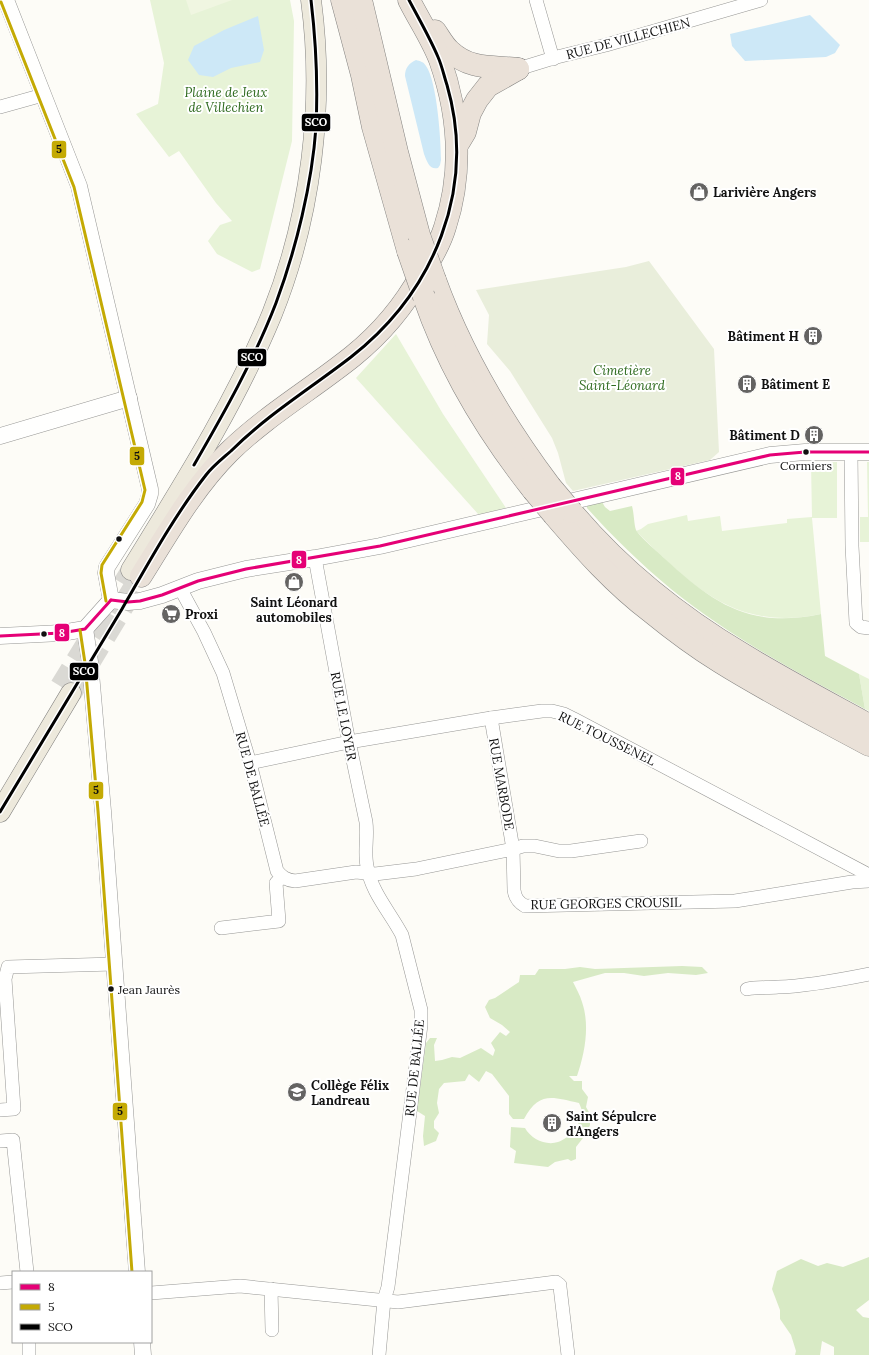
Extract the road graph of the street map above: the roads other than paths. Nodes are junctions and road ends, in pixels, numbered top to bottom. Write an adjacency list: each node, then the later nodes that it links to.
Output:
1 (6, 0): 10 (street)
2 (311, 0): 20 (main road)
3 (342, 0): 13 (highway)
4 (361, 0): 13 (highway)
5 (536, 0): 8 (street, RUE DE VILLECHIEN)
6 (762, 0): 8 (street, RUE DE VILLECHIEN)
7 (411, 5): 9 (highway); 12 (highway)
8 (553, 58): 9 (street)
9 (518, 69): 12 (highway)
10 (44, 95): 11 (street); 14 (street)
11 (0, 108)
12 (457, 146): 20 (highway)
13 (413, 243): 18 (highway, bridge)
14 (129, 398): 15 (street); 22 (street)
15 (0, 436)
16 (869, 452): 17 (street)
17 (851, 453): 19 (street); 23 (street)
18 (563, 514): 27 (highway); 29 (highway)
19 (315, 558): 21 (street); 28 (street, RUE LE LOYER)
20 (136, 573)
21 (180, 588): 22 (street); 30 (street, RUE DE BALLÉE)
22 (111, 600): 24 (street)
23 (869, 628)
24 (85, 629): 25 (street); 41 (street)
25 (0, 636)
26 (491, 718): 28 (street, RUE TOUSSENEL); 34 (street, RUE MARBODE); 36 (street, RUE TOUSSENEL)
27 (869, 725)
28 (349, 742): 30 (street, RUE TOUSSENEL); 35 (street, RUE LE LOYER)
29 (869, 745)
30 (250, 764): 37 (street, RUE DE BALLÉE)
31 (0, 787): 32 (main road)
32 (0, 812)
33 (641, 840): 34 (street)
34 (513, 849): 35 (street); 38 (street, RUE GEORGES CROUSIL)
35 (368, 873): 37 (street); 52 (street, RUE DE BALLÉE)
36 (869, 875)
37 (282, 877): 39 (street)
38 (869, 881)
39 (220, 928)
40 (4, 963): 41 (street); 44 (street)
41 (114, 964): 47 (street)
42 (869, 974): 43 (street)
43 (747, 989)
44 (0, 1110)
45 (0, 1141): 46 (street)
46 (27, 1271)
47 (137, 1271)
48 (12, 1282): 49 (street)
49 (0, 1283)
50 (271, 1289): 51 (street); 52 (street); 53 (street)
51 (152, 1293)
52 (384, 1300): 58 (street, RUE DE BALLÉE); 59 (street)
53 (272, 1330)
54 (29, 1343): 56 (street)
55 (142, 1343): 57 (street)
56 (29, 1355)
57 (143, 1355)
58 (379, 1355)
59 (568, 1355)

